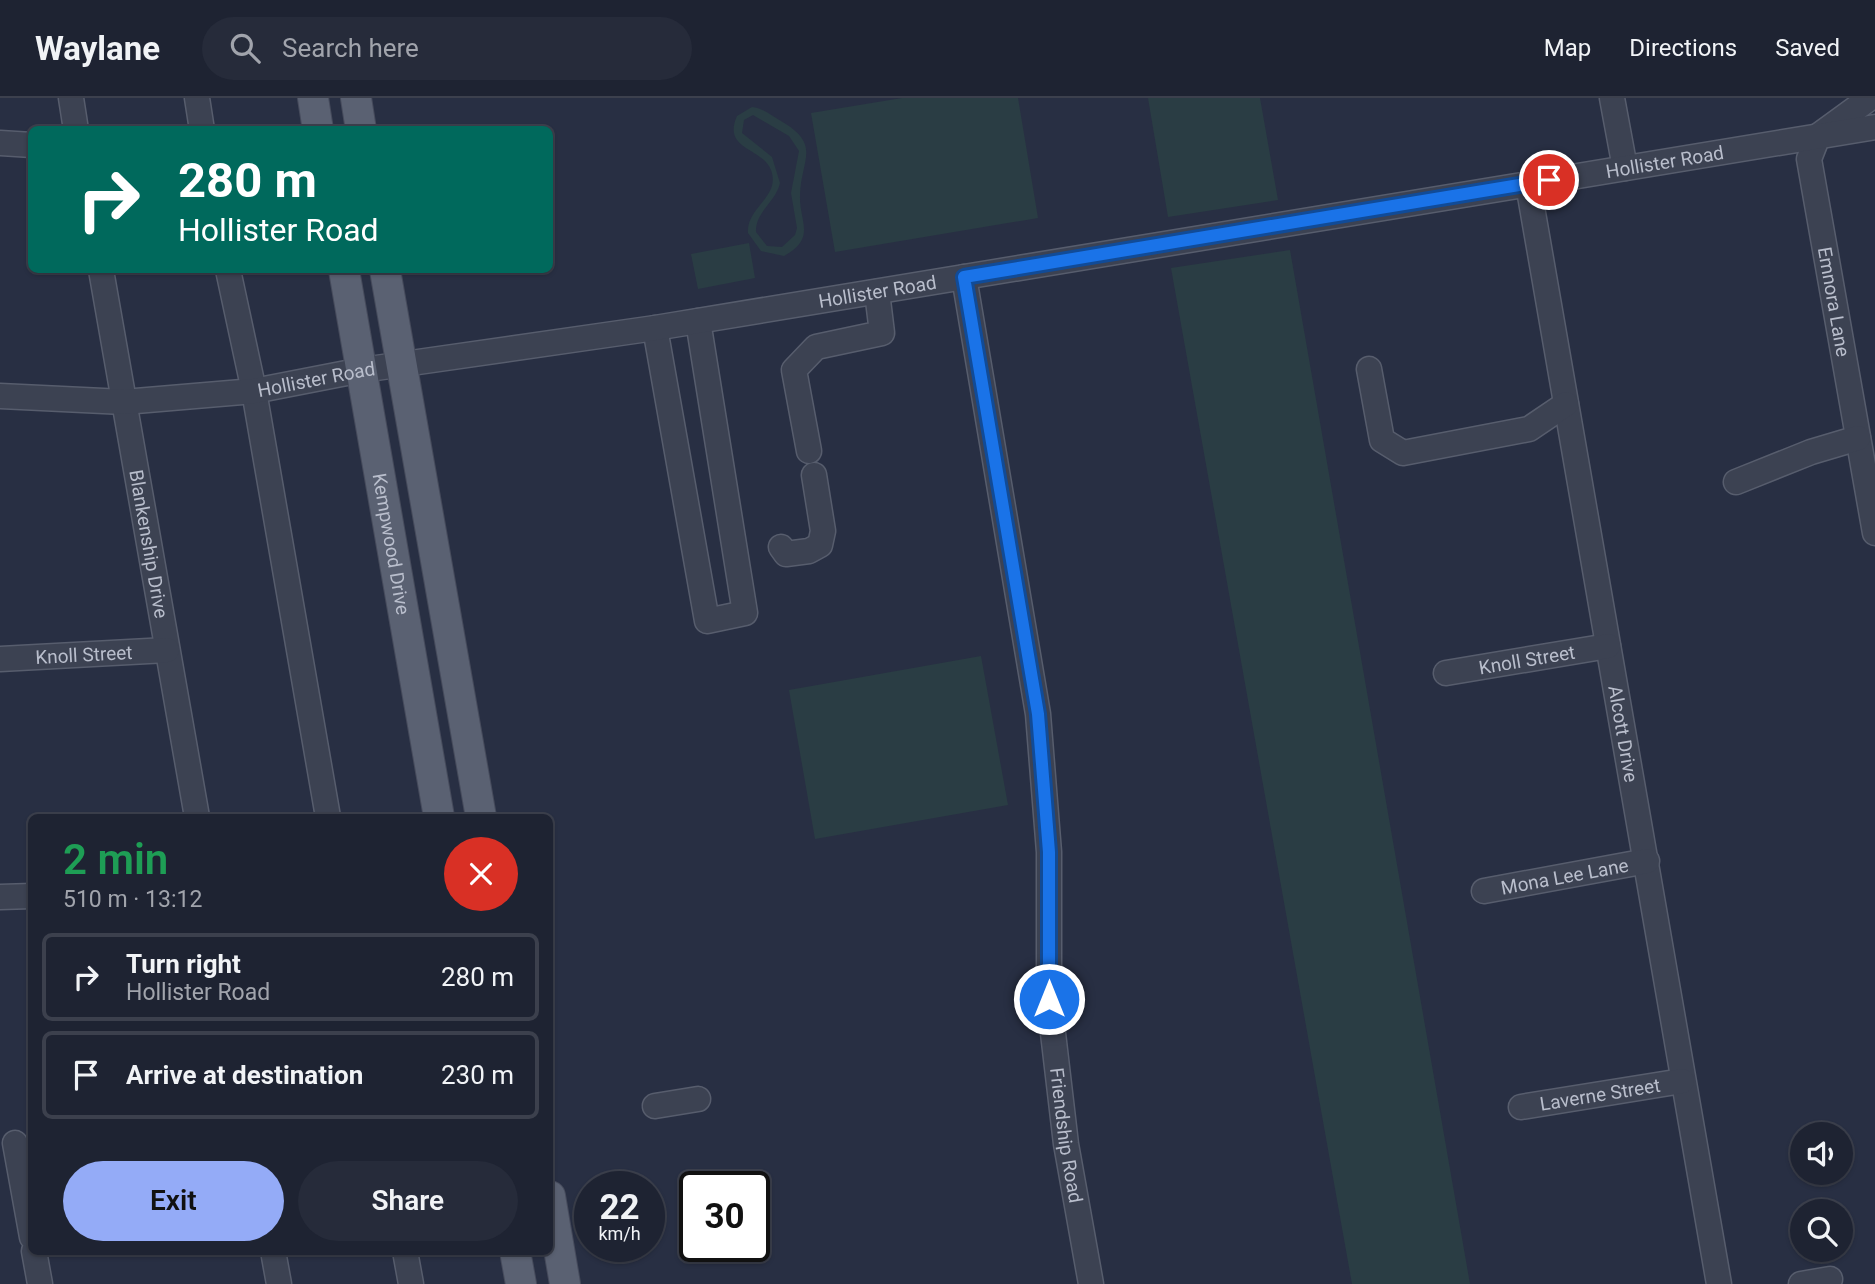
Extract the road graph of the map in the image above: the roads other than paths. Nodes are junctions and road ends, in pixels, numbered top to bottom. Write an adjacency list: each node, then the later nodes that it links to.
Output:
1 (71, 98): 7 (street)
2 (197, 98): 8 (street)
3 (313, 98): 9 (main road)
4 (356, 98): 10 (main road)
5 (1612, 98): 15 (street)
6 (1870, 98): 12 (street)
7 (75, 126)
8 (201, 126)
9 (317, 126)
10 (360, 126)
11 (1875, 127): 12 (street, Hollister Road)
12 (1818, 136): 15 (street, Hollister Road); 32 (street, Emnora Lane)
13 (0, 143): 14 (street)
14 (28, 145)
15 (1622, 157): 16 (street, Hollister Road)
16 (1528, 184): 21 (street, Hollister Road); 31 (street, Alcott Drive)
17 (102, 273): 30 (street, Blankenship Drive)
18 (229, 273): 28 (street)
19 (345, 273): 27 (main road, Kempwood Drive)
20 (386, 273): 25 (main road, Kempwood Drive)
21 (964, 277): 22 (street, Hollister Road); 67 (street, Friendship Road)
22 (877, 292): 23 (street, Hollister Road); 35 (street)
23 (698, 321): 24 (street, Hollister Road); 24 (street)
24 (655, 328): 25 (street, Hollister Road)
25 (402, 366): 27 (street, Hollister Road); 39 (main road, Kempwood Drive)
26 (1369, 369): 31 (street)
27 (362, 370): 28 (street, Hollister Road); 40 (main road, Kempwood Drive)
28 (254, 391): 30 (street, Hollister Road); 43 (street)
29 (0, 396): 30 (street, Hollister Road)
30 (124, 402): 37 (street, Blankenship Drive)
31 (1566, 404): 36 (street, Alcott Drive)
32 (1858, 438): 33 (street); 34 (street, Emnora Lane)
33 (1735, 482)
34 (1875, 533)
35 (781, 547)
36 (1608, 646): 41 (street, Knoll Street); 46 (street, Alcott Drive)
37 (167, 650): 38 (street, Knoll Street); 42 (street, Blankenship Drive)
38 (0, 659)
39 (454, 667): 40 (main road); 45 (main road, Kempwood Drive)
40 (414, 672): 44 (main road, Kempwood Drive)
41 (1446, 673)
42 (196, 814)
43 (327, 814)
44 (438, 814)
45 (480, 814)
46 (1647, 862): 47 (street, Mona Lee Lane); 50 (street, Alcott Drive)
47 (1483, 891)
48 (28, 896): 49 (street)
49 (0, 897)
50 (1682, 1081): 53 (street, Laverne Street); 68 (street, Alcott Drive)
51 (698, 1098): 52 (street)
52 (656, 1106)
53 (1521, 1107)
54 (15, 1143): 56 (street)
55 (553, 1214): 66 (main road)
56 (28, 1215)
57 (35, 1255): 62 (street)
58 (274, 1255): 63 (street)
59 (406, 1255): 64 (street)
60 (516, 1255): 65 (main road)
61 (1830, 1279): 69 (street)
62 (40, 1284)
63 (279, 1284)
64 (411, 1284)
65 (521, 1284)
66 (565, 1284)
67 (1091, 1284)
68 (1719, 1284)
69 (1801, 1284)

